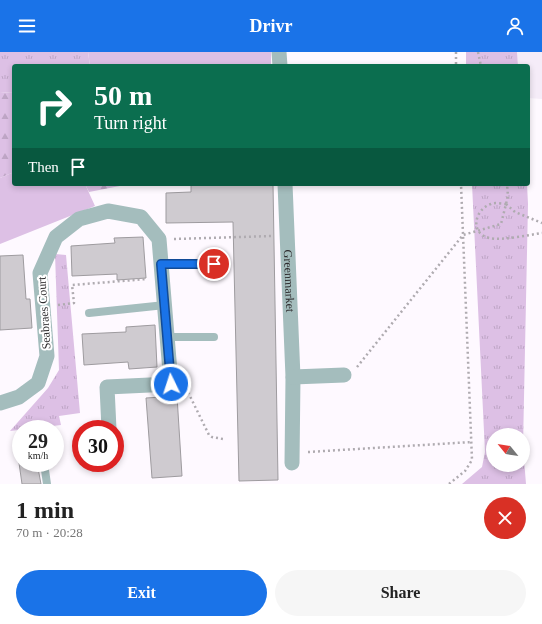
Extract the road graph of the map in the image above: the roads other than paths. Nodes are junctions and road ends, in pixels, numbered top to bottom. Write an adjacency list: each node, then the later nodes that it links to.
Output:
1 (279, 52): 2 (street)
2 (280, 64)
3 (285, 186): 11 (street, Greenmarket)
4 (214, 264): 5 (lane)
5 (162, 271): 6 (street); 12 (street, Seabraes Court)
6 (165, 305): 7 (lane); 8 (street)
7 (89, 313)
8 (167, 337): 9 (lane); 13 (street)
9 (214, 337)
10 (344, 375): 11 (street)
11 (293, 377): 14 (street, Greenmarket)
12 (0, 403)
13 (108, 420)
14 (292, 458)
15 (45, 472): 16 (lane)
16 (47, 484)

